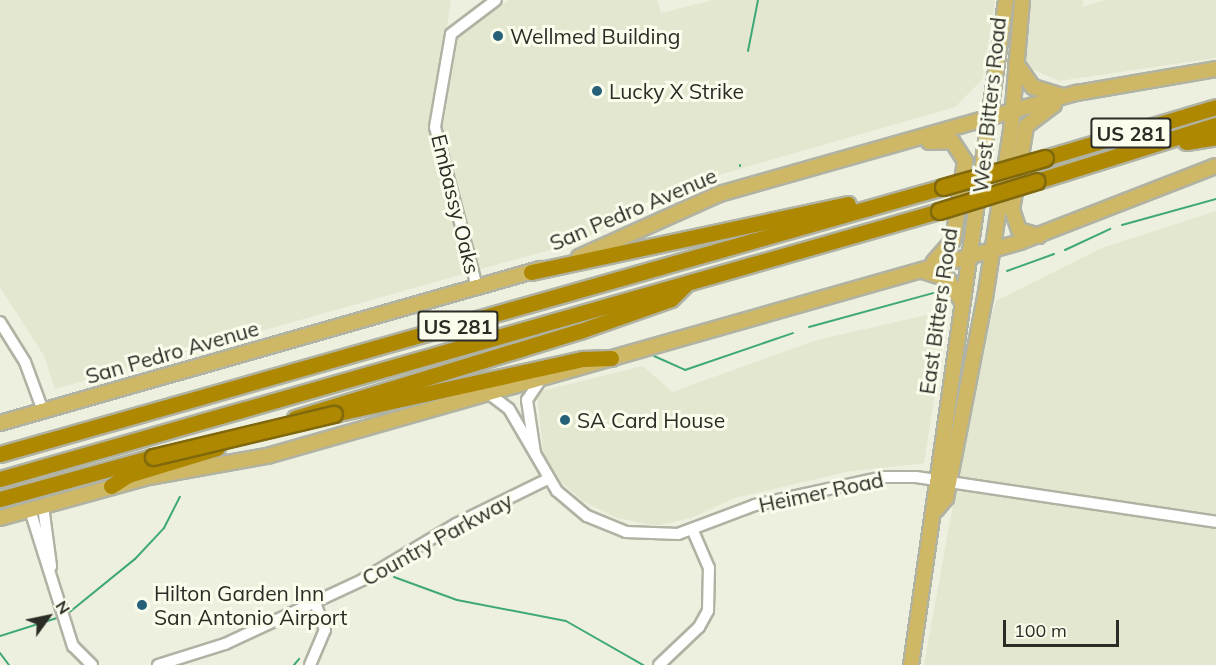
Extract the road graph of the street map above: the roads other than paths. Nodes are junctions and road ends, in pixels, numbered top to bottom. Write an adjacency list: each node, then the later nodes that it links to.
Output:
1 (496, 0): 22 (street, Embassy Oaks)
2 (1006, 0): 9 (main road, West Bitters Road)
3 (1022, 0): 4 (main road, West Bitters Road)
4 (1016, 57): 6 (main road); 8 (main road, West Bitters Road)
5 (1216, 69): 6 (main road, San Pedro Avenue)
6 (1077, 93): 8 (main road, San Pedro Avenue); 16 (main road)
7 (1216, 106): 15 (highway, US 281, bridge)
8 (1012, 111): 9 (main road, San Pedro Avenue); 17 (main road, West Bitters Road)
9 (989, 117): 12 (main road, San Pedro Avenue); 18 (main road, East Bitters Road)
10 (1216, 125): 13 (highway, US 281)
11 (1216, 137): 13 (highway)
12 (908, 140): 19 (main road); 20 (main road, San Pedro Avenue)
13 (1148, 147): 21 (highway, US 281, bridge)
14 (1216, 166): 16 (main road)
15 (916, 195): 20 (highway); 30 (highway, US 281)
16 (1039, 236): 17 (main road)
17 (992, 249): 18 (main road); 35 (main road, East Bitters Road)
18 (967, 257): 19 (main road); 23 (main road, East Bitters Road)
19 (921, 270): 23 (main road); 25 (main road)
20 (531, 272): 22 (main road, San Pedro Avenue)
21 (687, 283): 32 (highway, US 281); 36 (highway)
22 (477, 287): 28 (main road, San Pedro Avenue)
23 (960, 299): 34 (main road, East Bitters Road)
24 (0, 322): 28 (street)
25 (610, 358): 26 (main road); 37 (highway, bridge)
26 (543, 378): 27 (main road); 31 (street, Heimer Road)
27 (488, 393): 31 (street, Heimer Road); 36 (main road)
28 (43, 411): 29 (main road, San Pedro Avenue)
29 (0, 423)
30 (0, 454)
31 (535, 454): 33 (street, Heimer Road)
32 (0, 479)
33 (548, 479): 42 (street, Heimer Road); 43 (street, Country Parkway)
34 (934, 480): 35 (street, Heimer Road); 39 (main road, East Bitters Road); 42 (street, Heimer Road)
35 (949, 482): 39 (main road, East Bitters Road); 41 (street, Heimer Road)
36 (111, 486): 38 (main road)
37 (0, 499)
38 (36, 508): 40 (main road); 44 (street)
39 (936, 510): 48 (main road, East Bitters Road)
40 (0, 518)
41 (1216, 522)
42 (693, 531): 47 (street)
43 (315, 603): 45 (street, Country Parkway); 46 (street)
44 (92, 665)
45 (158, 665)
46 (310, 665)
47 (658, 665)
48 (911, 665)

